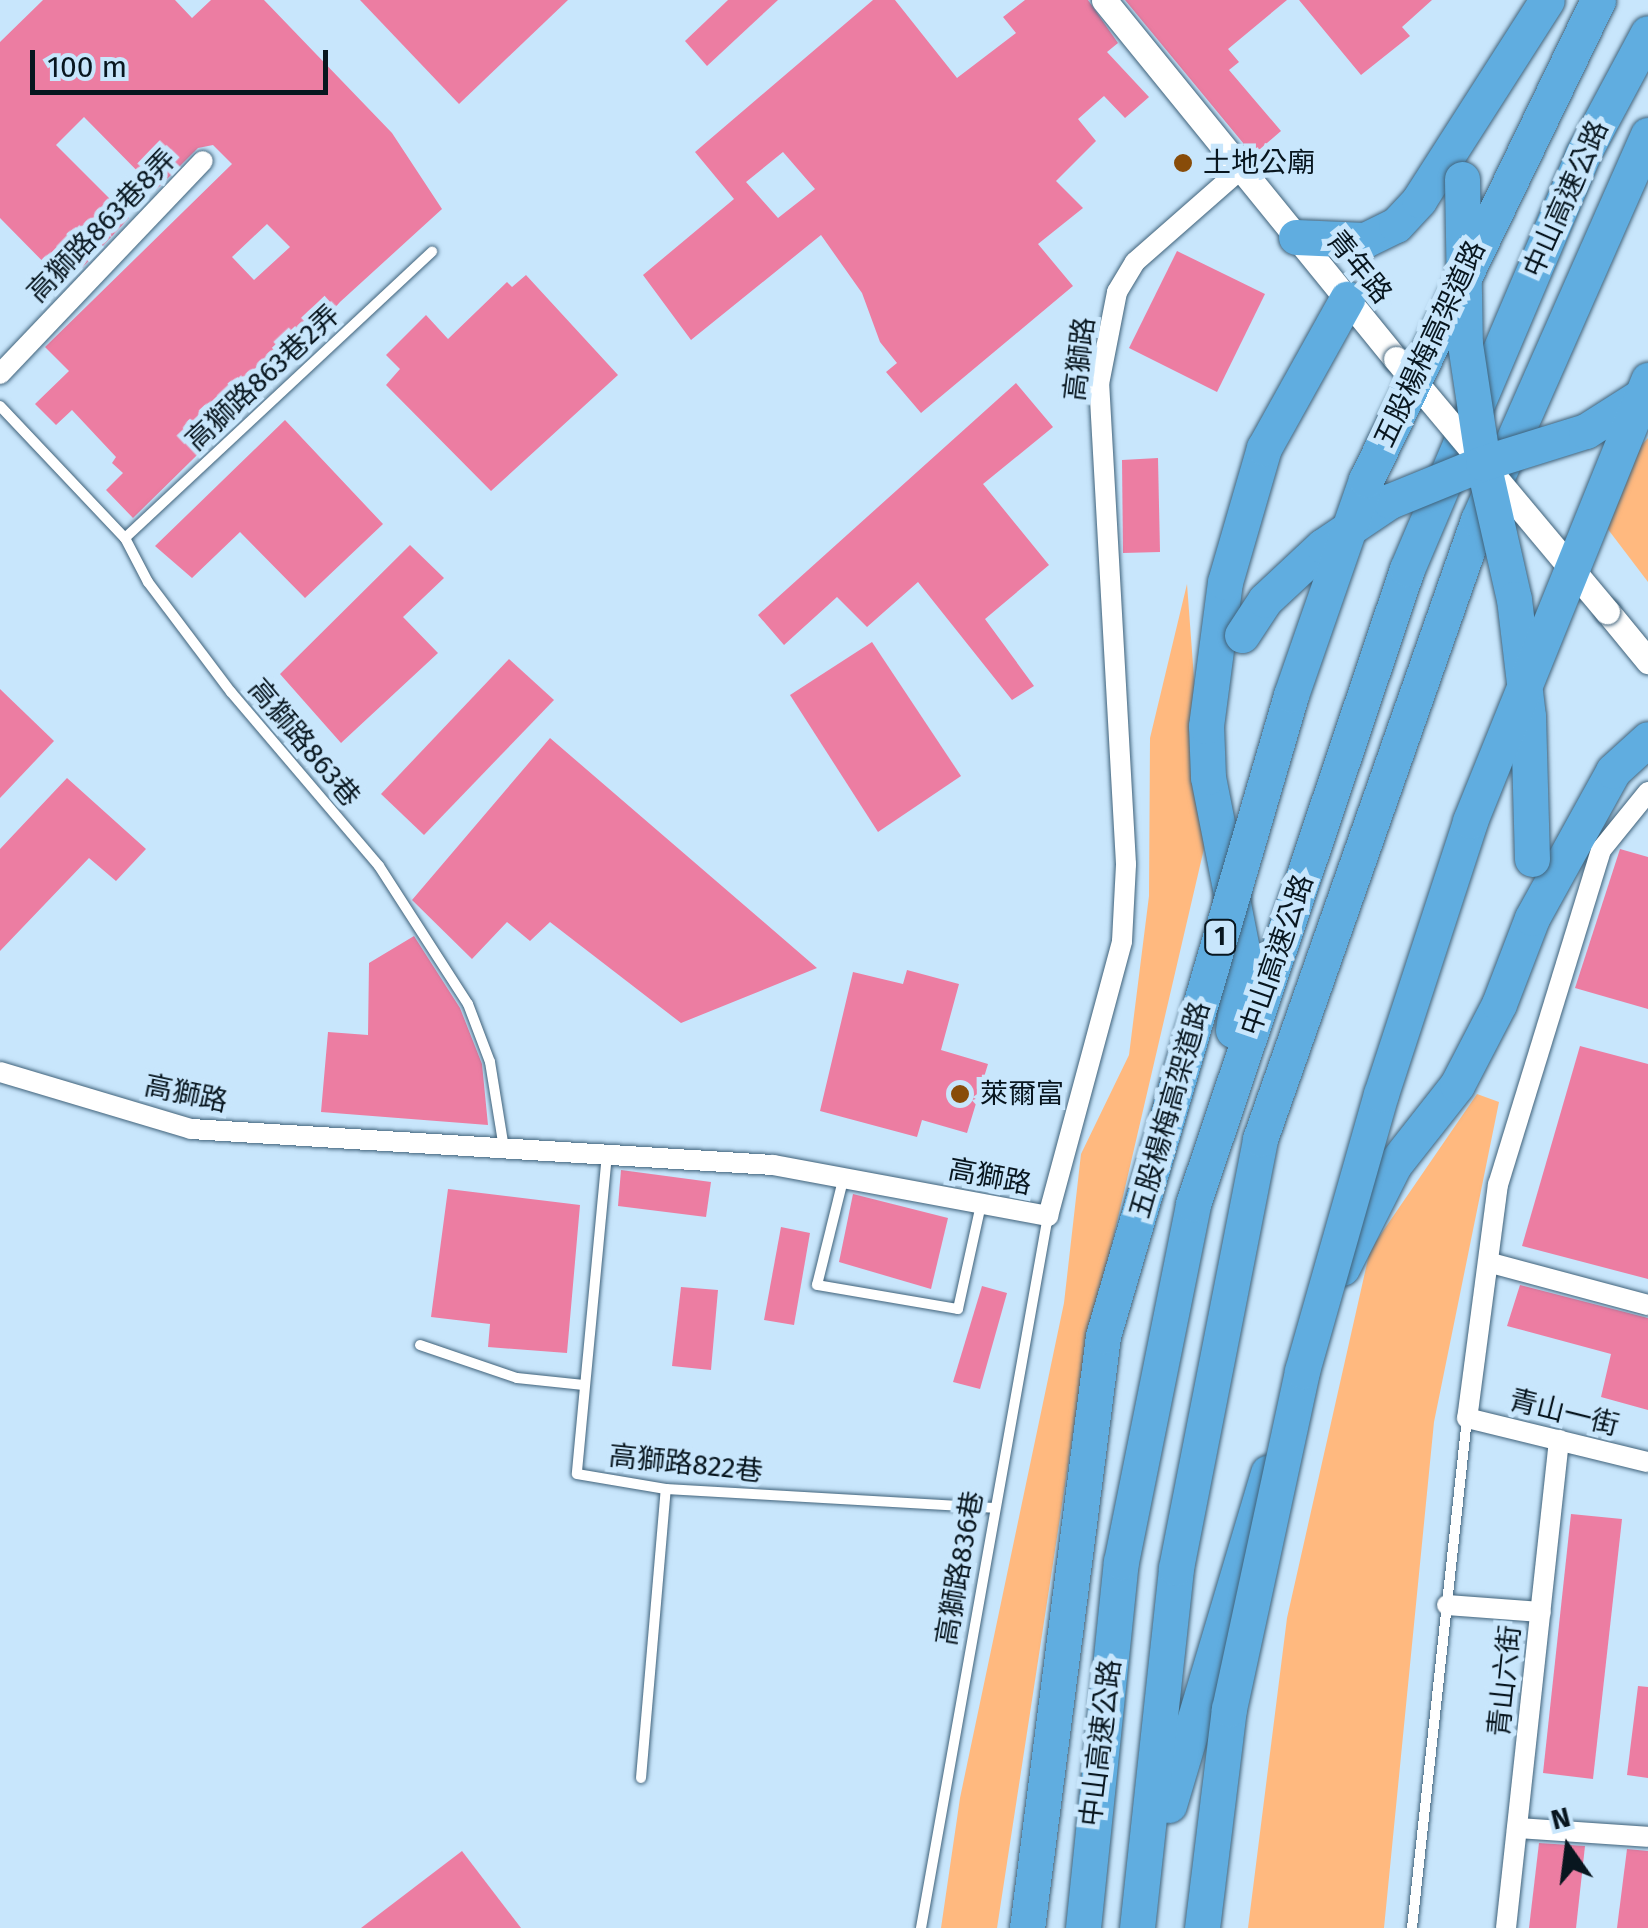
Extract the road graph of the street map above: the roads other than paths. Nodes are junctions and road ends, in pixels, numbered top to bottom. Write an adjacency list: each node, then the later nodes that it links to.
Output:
1 (1104, 0): 8 (street, 青年路)
2 (1546, 0): 5 (highway)
3 (1598, 0): 45 (highway, 五股楊梅高架道路 / 1, bridge)
4 (1648, 33): 28 (highway, 中山高速公路 / 1)
5 (1488, 85): 9 (highway); 16 (highway, bridge)
6 (1648, 134): 47 (highway, 中山高速公路)
7 (204, 160): 12 (street, 高獅路863巷8弄)
8 (1241, 169): 9 (street, 青年路); 29 (street, 高獅路)
9 (1296, 237): 11 (street, 青年路)
10 (432, 252): 17 (lane, 高獅路863巷2弄)
11 (1347, 299): 16 (street, 青年路, bridge); 19 (highway)
12 (0, 374)
13 (1648, 380): 48 (highway, bridge)
14 (1648, 392): 16 (highway, bridge)
15 (0, 406): 17 (lane, 高獅路863巷)
16 (1483, 463): 18 (street, 青年路, bridge); 19 (highway, bridge); 22 (highway, bridge)
17 (124, 538): 24 (lane, 高獅路863巷)
18 (1648, 661)
19 (1211, 683): 28 (highway)
20 (1648, 739): 22 (highway)
21 (1648, 792): 30 (street)
22 (1532, 918): 47 (highway)
23 (0, 1072): 24 (street, 高獅路)
24 (504, 1148): 25 (street, 高獅路)
25 (607, 1153): 26 (street, 高獅路); 33 (lane, 高獅路822巷)
26 (844, 1175): 27 (street, 高獅路); 27 (lane)
27 (981, 1204): 29 (street, 高獅路)
28 (1193, 1204): 46 (highway, 中山高速公路 / 1)
29 (1048, 1216): 38 (lane, 高獅路836巷)
30 (1491, 1263): 31 (street); 34 (street)
31 (1648, 1305)
32 (420, 1345): 33 (lane)
33 (584, 1385): 37 (lane, 高獅路822巷)
34 (1467, 1418): 35 (street, 青山一街); 39 (lane)
35 (1559, 1440): 36 (street, 青山一街); 40 (street, 青山六街)
36 (1648, 1462)
37 (666, 1489): 38 (lane, 高獅路822巷); 41 (lane)
38 (993, 1508): 44 (lane, 高獅路836巷)
39 (1447, 1604): 40 (street); 49 (lane)
40 (1540, 1612): 42 (street, 青山六街)
41 (641, 1778)
42 (1517, 1828): 43 (street); 50 (street, 青山六街)
43 (1648, 1838)
44 (921, 1928)
45 (1027, 1928)
46 (1084, 1928)
47 (1138, 1928)
48 (1202, 1928)
49 (1412, 1928)
50 (1506, 1928)

